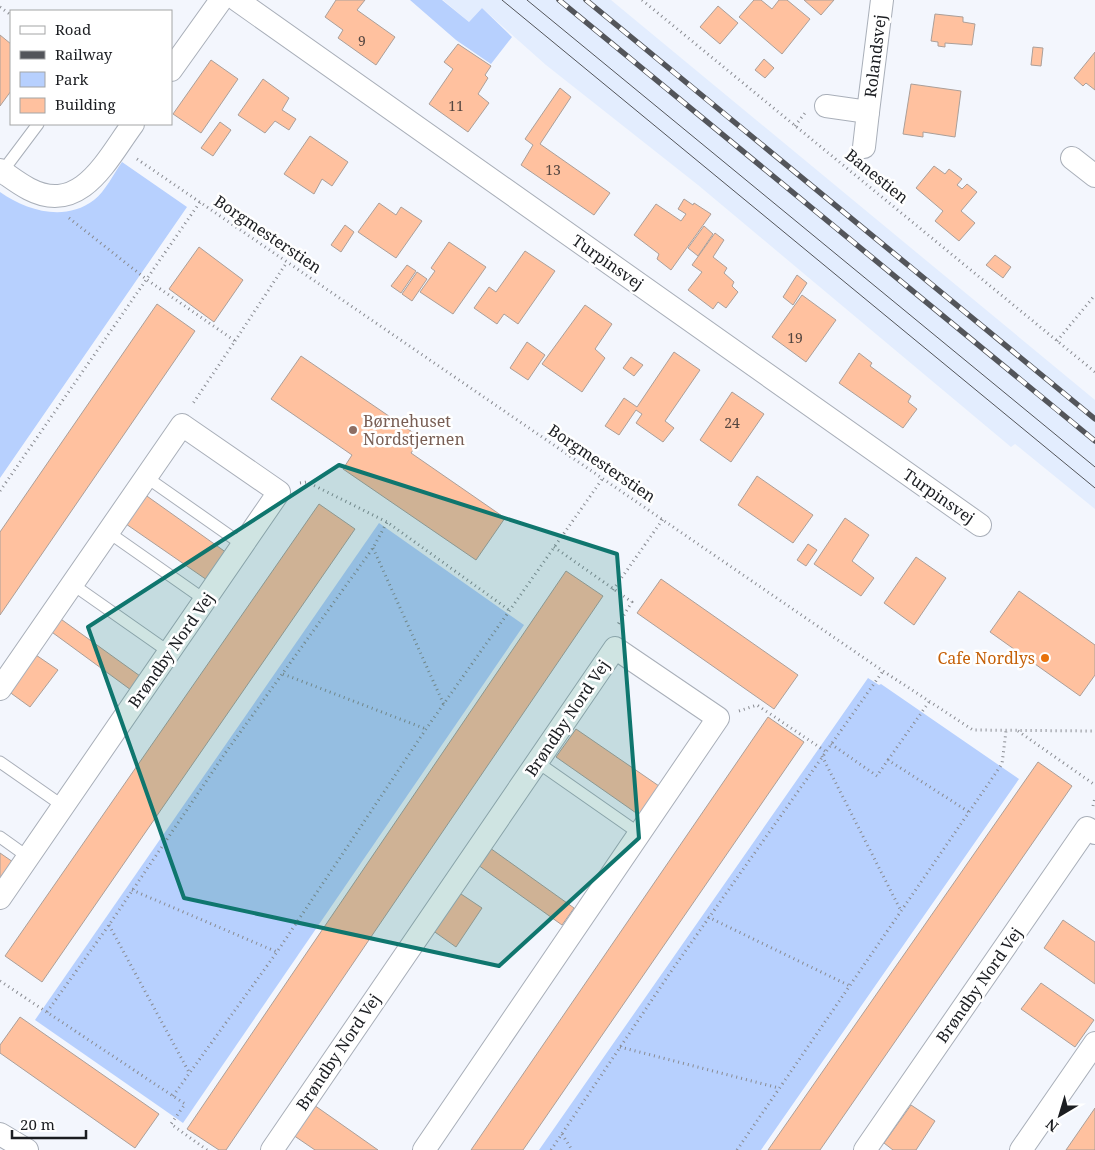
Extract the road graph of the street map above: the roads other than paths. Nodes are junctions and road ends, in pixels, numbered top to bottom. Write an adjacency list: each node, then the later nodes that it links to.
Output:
1 (221, 0): 4 (street)
2 (237, 0): 14 (street, Turpinsvej)
3 (882, 0): 6 (street, Rolandsvej)
4 (172, 69)
5 (826, 106): 6 (street, Rolandsvej)
6 (868, 112): 9 (street, Rolandsvej)
7 (37, 125): 11 (lane)
8 (132, 125): 11 (street)
9 (864, 147)
10 (1072, 158): 12 (street)
11 (1, 171)
12 (1095, 176)
13 (146, 477): 15 (street, Brøndby Nord Vej); 16 (lane); 16 (street, Brøndby Nord Vej)
14 (980, 525)
15 (108, 532): 17 (street, Brøndby Nord Vej); 18 (lane)
16 (243, 545): 18 (street, Brøndby Nord Vej)
17 (72, 584): 19 (lane); 20 (street, Brøndby Nord Vej)
18 (205, 600): 19 (street, Brøndby Nord Vej)
19 (169, 652): 23 (street, Brøndby Nord Vej)
20 (0, 689)
21 (0, 762): 23 (lane)
22 (537, 762): 25 (lane); 25 (street, Brøndby Nord Vej); 32 (street, Brøndby Nord Vej)
23 (63, 806): 27 (street, Brøndby Nord Vej)
24 (1095, 833): 34 (street, Brøndby Nord Vej)
25 (640, 834): 33 (street)
26 (0, 837): 27 (lane)
27 (28, 857): 28 (street, Brøndby Nord Vej)
28 (0, 898)
29 (1095, 1043): 35 (street)
30 (0, 1134): 31 (street)
31 (27, 1150)
32 (272, 1150)
33 (424, 1150)
34 (865, 1150)
35 (1021, 1150)

